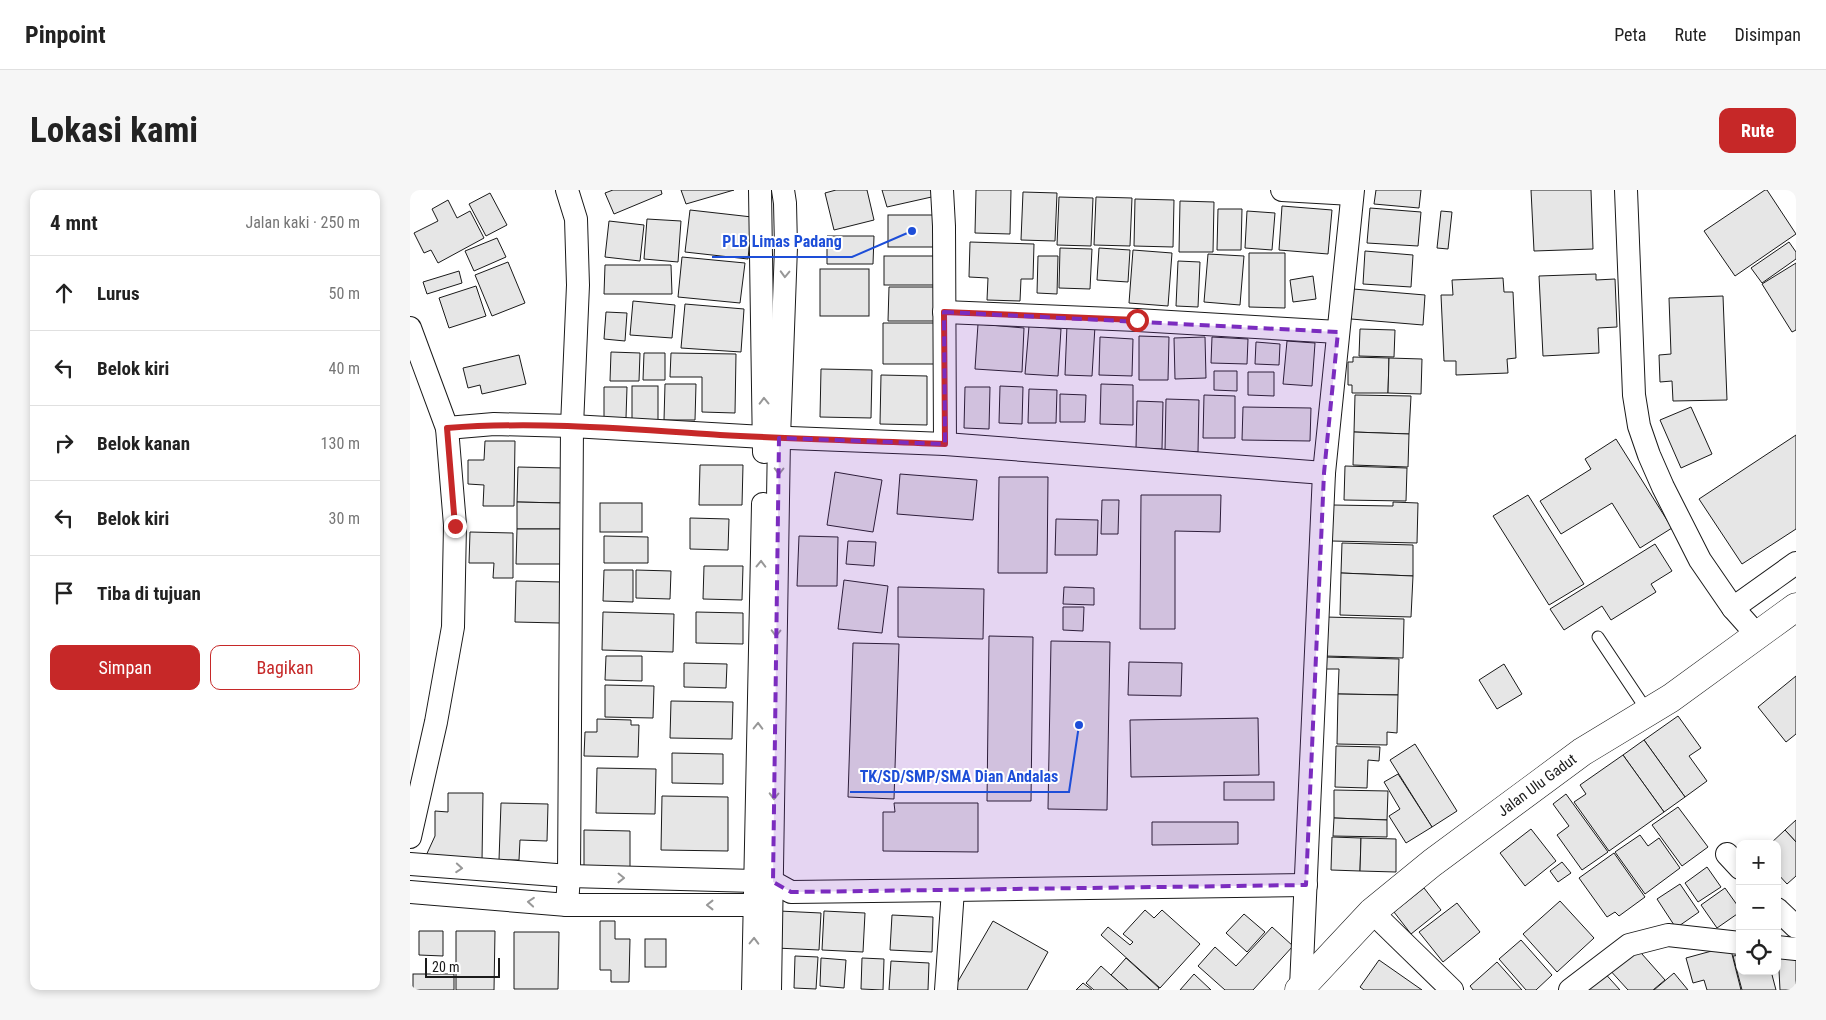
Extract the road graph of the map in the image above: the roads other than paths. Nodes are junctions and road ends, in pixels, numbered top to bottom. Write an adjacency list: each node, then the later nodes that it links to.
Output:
1 (567, 190): 11 (street)
2 (760, 190): 13 (street, one-way to 2)
3 (783, 190): 13 (street, one-way to 13)
4 (942, 190): 8 (street)
5 (1282, 190): 7 (street)
6 (1626, 190): 18 (street)
7 (1352, 192): 10 (street)
8 (944, 312): 10 (street); 14 (street)
9 (410, 328): 12 (street)
10 (1338, 332): 15 (street)
11 (572, 426): 12 (street); 13 (street); 24 (street)
12 (447, 428): 22 (street)
13 (772, 438): 14 (street); 28 (street)
14 (945, 444): 15 (street)
15 (1324, 473): 25 (street)
16 (1796, 563): 18 (street)
17 (1796, 607): 19 (street, Jalan Ulu Gadut)
18 (1733, 608): 19 (street)
19 (1757, 635): 21 (street, Jalan Ulu Gadut)
20 (1598, 637): 21 (lane)
21 (1648, 712): 30 (street, Jalan Ulu Gadut)
22 (410, 836)
23 (410, 864): 24 (street, one-way to 24)
24 (569, 876): 28 (street, one-way to 28); 29 (street)
25 (1306, 886): 26 (street); 36 (street)
26 (953, 890): 28 (street); 39 (street)
27 (410, 892): 29 (street, one-way to 27)
28 (769, 893): 29 (street, one-way to 29); 37 (street, one-way to 28); 38 (street)
29 (567, 905)
30 (1372, 912): 36 (street, Jalan Ulu Gadut); 40 (street)
31 (1781, 913): 32 (street)
32 (1796, 927)
33 (1736, 943): 41 (street)
34 (1781, 947): 35 (street)
35 (1796, 949)
36 (1300, 989)
37 (753, 990)
38 (770, 990)
39 (946, 990)
40 (1452, 990)
41 (1570, 990)

